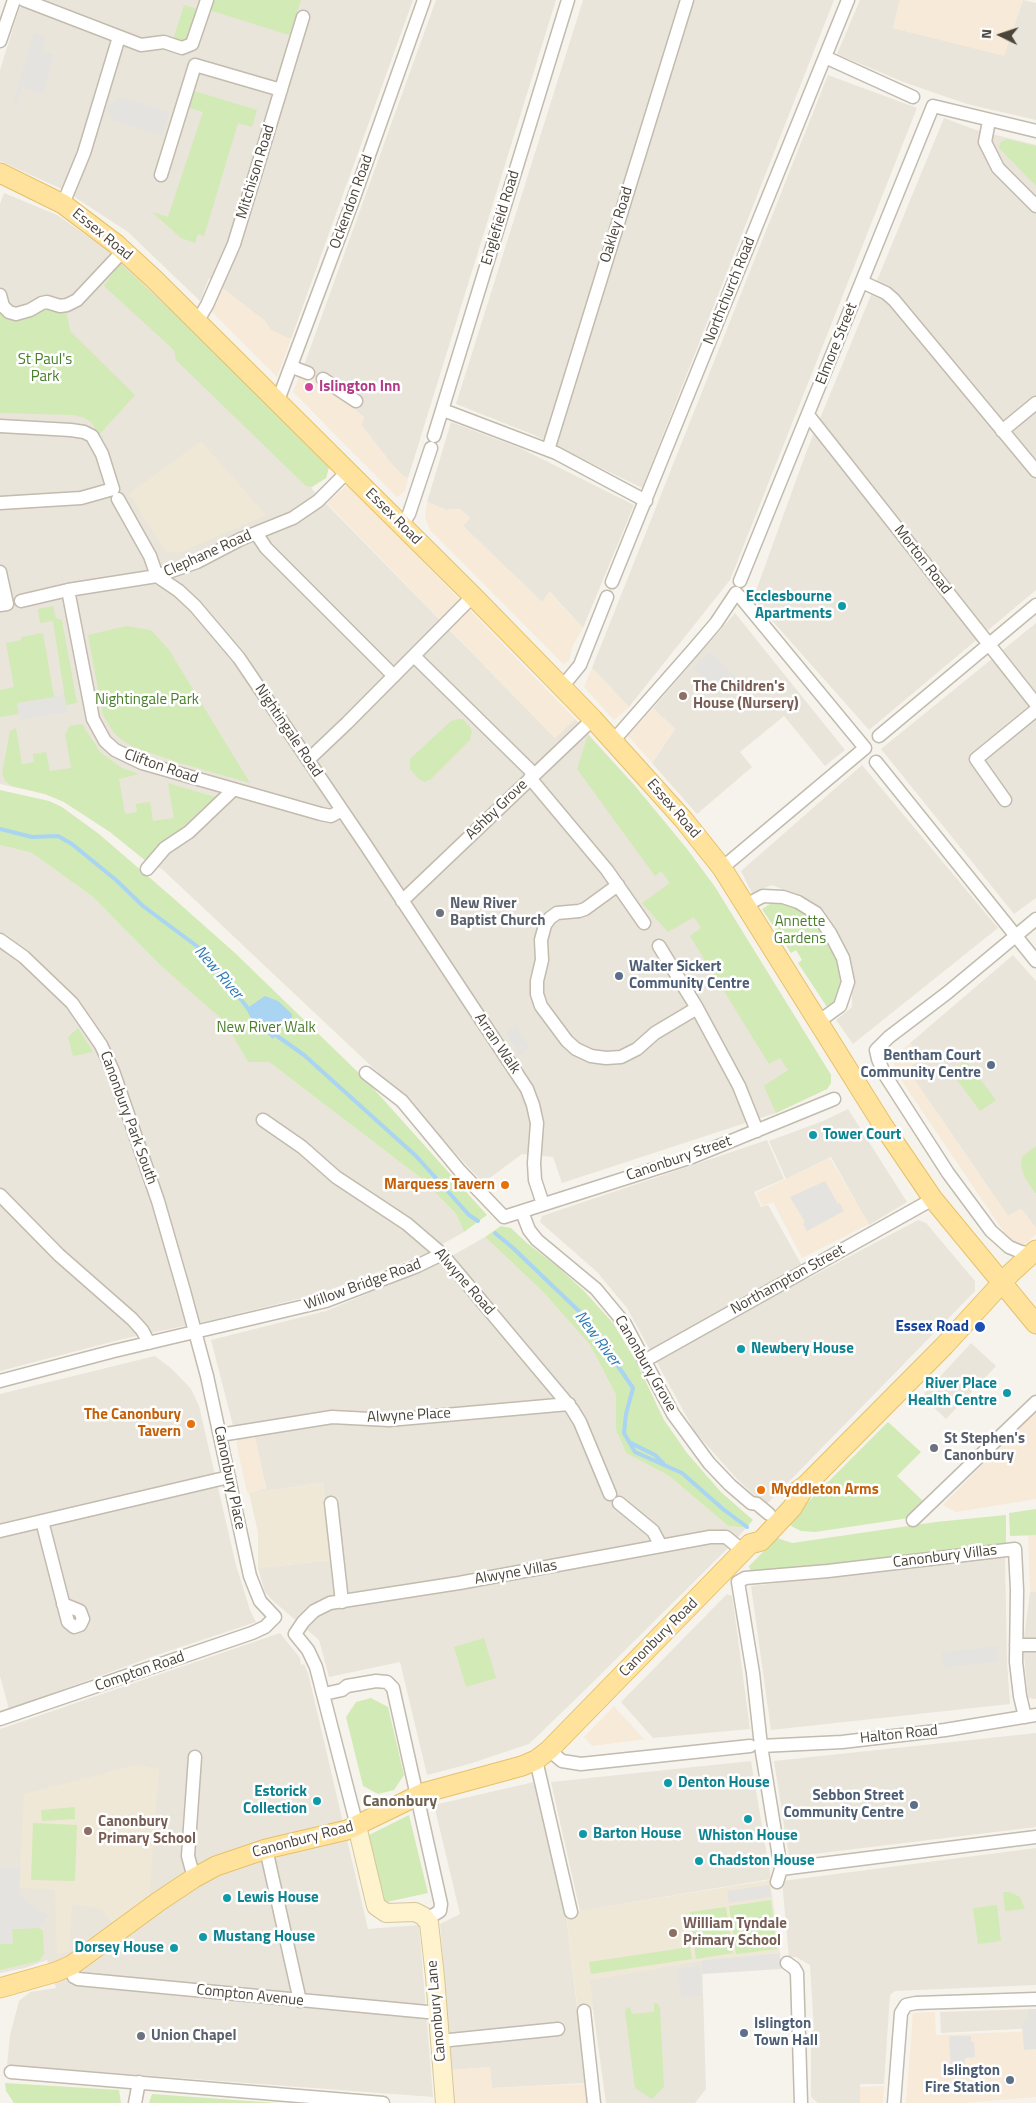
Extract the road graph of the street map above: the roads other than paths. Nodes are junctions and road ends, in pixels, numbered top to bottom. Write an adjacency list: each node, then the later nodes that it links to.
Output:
1 (15, 0): 8 (street); 9 (street)
2 (207, 0): 8 (street)
3 (424, 0): 23 (street, Ockendon Road)
4 (568, 0): 29 (street, Englefield Road)
5 (687, 0): 33 (street, Oakley Road)
6 (848, 0): 10 (street, Northchurch Road)
7 (303, 17): 11 (street, Mitchison Road)
8 (119, 37): 17 (street)
9 (0, 41)
10 (825, 57): 12 (street); 37 (street, Northchurch Road)
11 (281, 90): 16 (street); 22 (street, Mitchison Road)
12 (912, 98)
13 (989, 121): 14 (street); 18 (street); 20 (street, Elmore Street)
14 (1036, 131)
15 (0, 174): 17 (main road, Essex Road)
16 (161, 175)
17 (64, 204): 19 (main road, Essex Road)
18 (1036, 206)
19 (123, 251): 21 (street); 22 (main road, Essex Road)
20 (862, 282): 30 (street, Elmore Street); 32 (street)
21 (0, 295)
22 (197, 322): 27 (main road, Essex Road)
23 (292, 367): 24 (street); 27 (street, Ockendon Road)
24 (308, 373)
25 (323, 379): 26 (street)
26 (356, 401)
27 (277, 403): 35 (main road, Essex Road)
28 (1036, 403): 32 (street)
29 (443, 410): 33 (street); 39 (street, Englefield Road)
30 (808, 416): 43 (street, Elmore Street); 51 (street, Morton Road)
31 (0, 426): 36 (street)
32 (1002, 430): 34 (street)
33 (548, 450): 37 (street)
34 (1036, 471)
35 (348, 472): 39 (main road, Essex Road); 40 (street, Clephane Road)
36 (115, 494): 38 (street); 42 (street)
37 (646, 502): 44 (street, Northchurch Road)
38 (0, 503)
39 (402, 525): 46 (main road, Essex Road)
40 (256, 533): 42 (street, Clephane Road); 53 (street)
41 (0, 572): 49 (street)
42 (157, 576): 45 (street, Clephane Road); 60 (street, Nightingale Road)
43 (740, 581)
44 (612, 582)
45 (68, 590): 48 (street, Clephane Road); 63 (street, Clifton Road)
46 (473, 596): 52 (street); 54 (main road, Essex Road)
47 (607, 596): 54 (street)
48 (21, 601)
49 (4, 605)
50 (1036, 606): 51 (street)
51 (989, 644): 55 (street, Morton Road); 58 (street)
52 (414, 656): 53 (street); 62 (street)
53 (394, 676): 60 (street)
54 (562, 687): 57 (main road, Essex Road)
55 (1036, 704)
56 (1036, 710): 64 (street)
57 (593, 719): 59 (main road, Essex Road); 62 (street, Ashby Grove)
58 (879, 736)
59 (613, 741): 66 (main road, Essex Road); 66 (street)
60 (308, 760): 65 (street, Nightingale Road)
61 (876, 762): 73 (street)
62 (532, 776): 68 (street); 69 (street, Ashby Grove)
63 (233, 790): 65 (street, Clifton Road); 67 (street)
64 (1005, 800)
65 (342, 810): 69 (street, Nightingale Road)
66 (722, 868): 70 (main road, Essex Road)
67 (147, 869)
68 (618, 884): 72 (street); 77 (street)
69 (402, 902): 85 (street, Arran Walk)
70 (746, 905): 78 (main road, Essex Road); 78 (street)
71 (1036, 919): 73 (street)
72 (644, 923)
73 (1015, 936): 76 (street); 87 (street)
74 (0, 940): 91 (street, Canonbury Park South)
75 (660, 946): 77 (street)
76 (1036, 961)
77 (697, 1008): 82 (street)
78 (818, 1022): 84 (main road, Essex Road)
79 (366, 1073): 86 (street)
80 (834, 1099): 82 (street, Canonbury Street)
81 (263, 1120): 88 (street, Alwyne Road)
82 (757, 1131): 85 (street, Canonbury Street)
83 (0, 1195): 92 (street)
84 (933, 1199): 89 (main road, Essex Road); 93 (street, Northampton Street)
85 (543, 1204): 86 (street, Canonbury Street)
86 (522, 1212): 93 (street, Canonbury Grove)
87 (1034, 1252): 89 (main road, Canonbury Road)
88 (442, 1254): 91 (street, Willow Bridge Road); 96 (street, Alwyne Road)
89 (1002, 1283): 90 (main road, Essex Road); 99 (main road, Canonbury Road)
90 (1036, 1324)
91 (195, 1334): 92 (street, Willow Bridge Road); 97 (street, Canonbury Place)
92 (149, 1343): 94 (street, Willow Bridge Road)
93 (644, 1361): 101 (street, Canonbury Grove)
94 (0, 1381)
95 (1036, 1402): 102 (street)
96 (569, 1404): 97 (street, Alwyne Place); 105 (street, Alwyne Road)
97 (220, 1435): 98 (street, Canonbury Place)
98 (229, 1477): 103 (street); 109 (street, Canonbury Place)
99 (806, 1485): 101 (main road, Canonbury Road); 106 (main road, Canonbury Road)
100 (331, 1503): 107 (street)
101 (769, 1514): 106 (main road, Canonbury Road)
102 (913, 1520)
103 (42, 1521): 104 (street); 108 (street)
104 (0, 1531)
105 (662, 1546): 106 (street, Alwyne Villas); 107 (street, Alwyne Villas)
106 (747, 1547): 116 (main road, Canonbury Road)
107 (342, 1602): 112 (street, Alwyne Villas)
108 (63, 1604)
109 (275, 1617): 114 (street, Compton Road)
110 (1036, 1644): 111 (street)
111 (1016, 1645): 113 (street, Canonbury Villas); 115 (street, Canonbury Villas)
112 (324, 1694): 118 (street); 119 (street)
113 (1030, 1716): 115 (street, Halton Road)
114 (0, 1719)
115 (755, 1746): 116 (street, Halton Road); 120 (street)
116 (542, 1755): 118 (main road, Canonbury Road); 123 (street)
117 (195, 1757): 122 (street)
118 (417, 1795): 119 (main road, Canonbury Road); 124 (street)
119 (357, 1826): 121 (main road, Canonbury Road); 124 (street)
120 (1036, 1837)
121 (266, 1849): 122 (main road, Canonbury Road); 129 (street)
122 (194, 1878): 126 (main road, Canonbury Road)
123 (571, 1912)
124 (426, 1919): 131 (street, Canonbury Lane)
125 (787, 1962): 140 (street)
126 (69, 1966): 127 (main road, Canonbury Road); 129 (street, Compton Avenue)
127 (0, 1988)
128 (1036, 1999): 141 (street)
129 (300, 2002): 131 (street, Compton Avenue)
130 (584, 2011): 139 (street)
131 (438, 2013): 133 (street, Canonbury Lane)
132 (558, 2030): 133 (street)
133 (440, 2041): 138 (street, Canonbury Lane)
134 (11, 2072): 135 (street)
135 (139, 2082): 136 (street); 137 (street)
136 (135, 2103)
137 (383, 2103)
138 (445, 2103)
139 (594, 2103)
140 (802, 2103)
141 (894, 2103)

